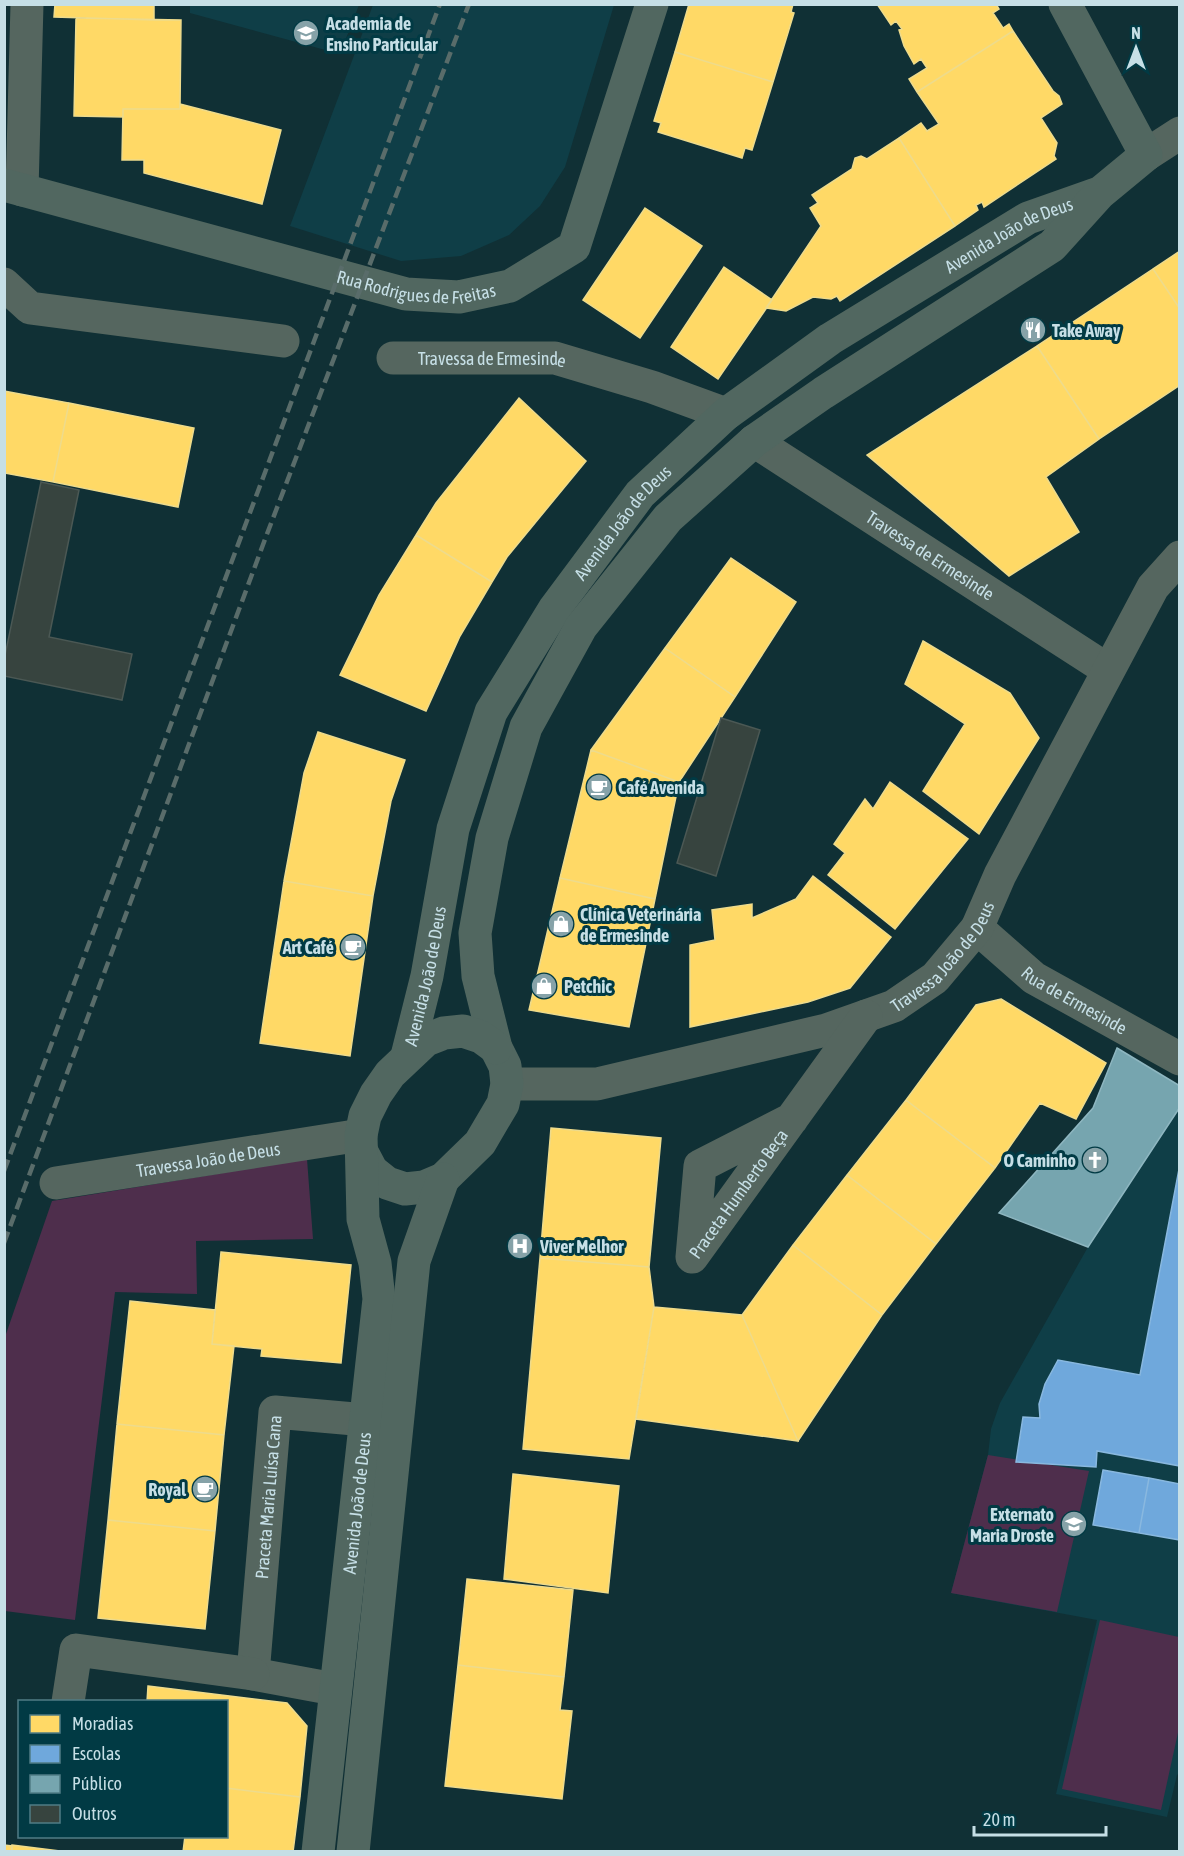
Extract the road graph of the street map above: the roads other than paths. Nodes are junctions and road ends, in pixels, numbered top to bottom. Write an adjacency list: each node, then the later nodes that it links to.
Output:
1 (27, 4): 6 (street)
2 (652, 4): 6 (main road, Rua Rodrigues de Freitas)
3 (1065, 4): 5 (main road)
4 (1179, 134): 5 (street, Avenida João de Deus)
5 (1146, 155): 7 (main road, Avenida João de Deus)
6 (13, 187)
7 (1100, 193): 12 (main road, Avenida João de Deus); 13 (main road, Avenida João de Deus)
8 (4, 284): 9 (street)
9 (17, 313): 10 (street)
10 (283, 341)
11 (393, 358): 12 (street, Travessa de Ermesinde)
12 (726, 414): 19 (main road, Avenida João de Deus)
13 (754, 441): 15 (street, Travessa de Ermesinde); 18 (main road, Avenida João de Deus)
14 (1179, 556): 15 (street, Travessa João de Deus)
15 (1108, 670): 16 (street, Travessa João de Deus)
16 (977, 928): 17 (street, Travessa João de Deus); 20 (street, Rua de Ermesinde)
17 (866, 1016): 21 (street, Travessa João de Deus); 22 (street, Praceta Humberto Beça)
18 (496, 1048): 19 (main road, Avenida João de Deus); 21 (main road, Avenida João de Deus)
19 (407, 1056): 23 (main road, Avenida João de Deus)
20 (1179, 1059)
21 (507, 1084): 24 (main road, Avenida João de Deus)
22 (792, 1119)
23 (362, 1145): 24 (main road, Avenida João de Deus); 25 (street, Travessa João de Deus); 26 (main road, Avenida João de Deus)
24 (443, 1179): 31 (main road, Avenida João de Deus)
25 (56, 1183)
26 (366, 1420): 27 (street, Praceta Maria Luísa Cana); 28 (main road, Avenida João de Deus)
27 (253, 1674): 28 (street); 29 (street)
28 (334, 1689): 30 (main road, Avenida João de Deus)
29 (68, 1700)
30 (318, 1851)
31 (353, 1851)

